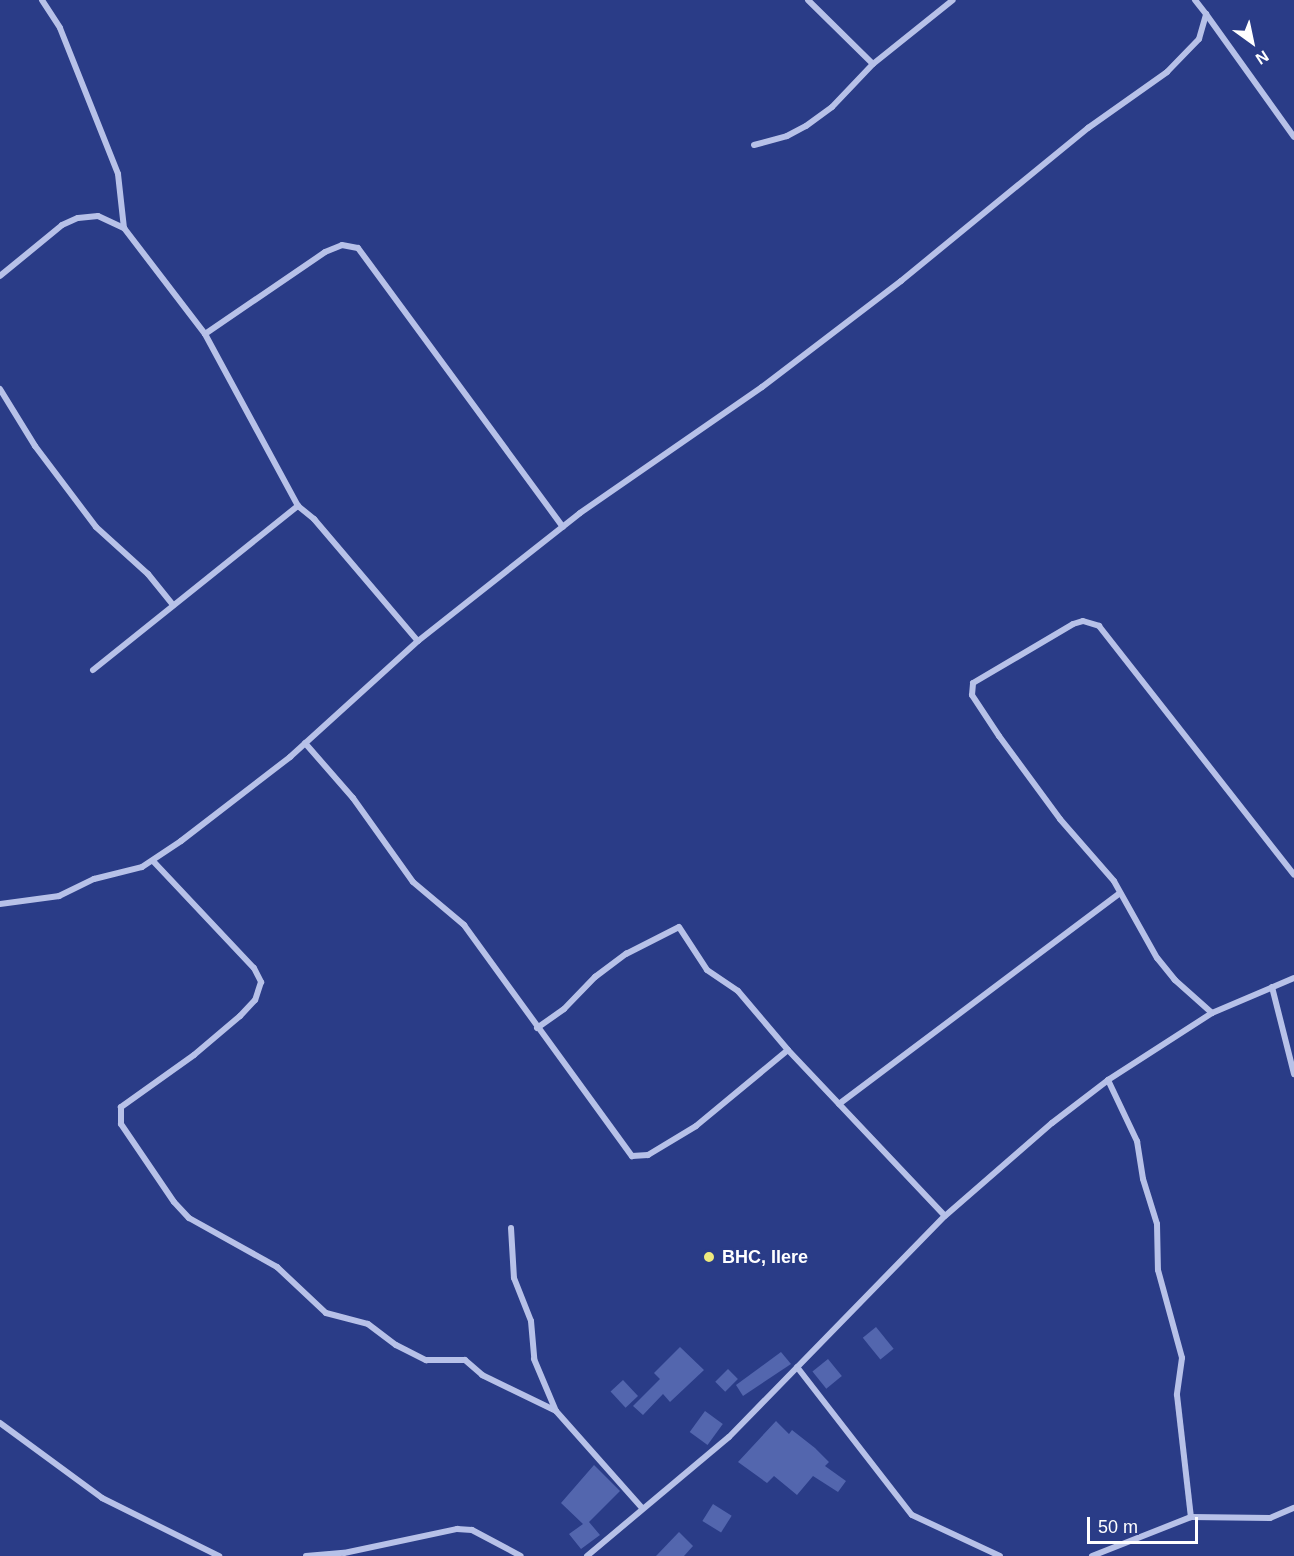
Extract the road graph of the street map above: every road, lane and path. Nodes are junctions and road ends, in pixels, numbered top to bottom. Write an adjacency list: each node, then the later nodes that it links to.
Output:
1 (42, 0): 9 (street)
2 (808, 0): 6 (street)
3 (953, 0): 6 (street)
4 (1195, 0): 5 (street)
5 (1206, 14): 7 (street); 14 (street)
6 (873, 64): 8 (street)
7 (1294, 137)
8 (754, 145)
9 (124, 228): 10 (street); 11 (street)
10 (0, 276)
11 (205, 334): 13 (street); 14 (street)
12 (0, 389): 15 (street)
13 (298, 506): 15 (street); 16 (street)
14 (563, 527): 16 (street)
15 (173, 605): 17 (street)
16 (418, 641): 18 (street)
17 (93, 670)
18 (305, 743): 19 (street); 26 (street)
19 (153, 861): 22 (street); 34 (street)
20 (1294, 875): 21 (street)
21 (1120, 893): 25 (street); 30 (street)
22 (0, 904)
23 (1294, 978): 24 (street)
24 (1272, 987): 25 (street); 28 (street)
25 (1212, 1013): 29 (street)
26 (537, 1028): 27 (street); 27 (street)
27 (788, 1050): 30 (street)
28 (1294, 1074)
29 (1108, 1080): 31 (street); 38 (street)
30 (839, 1104): 31 (street)
31 (945, 1216): 33 (street)
32 (511, 1228): 34 (street)
33 (797, 1367): 36 (street); 43 (street)
34 (556, 1411): 36 (street)
35 (0, 1424): 39 (street)
36 (642, 1508): 42 (street)
37 (1294, 1508): 38 (street)
38 (1191, 1517): 44 (street)
39 (219, 1556)
40 (306, 1556): 41 (street)
41 (521, 1556)
42 (587, 1556)
43 (1000, 1556)
44 (1092, 1556)

